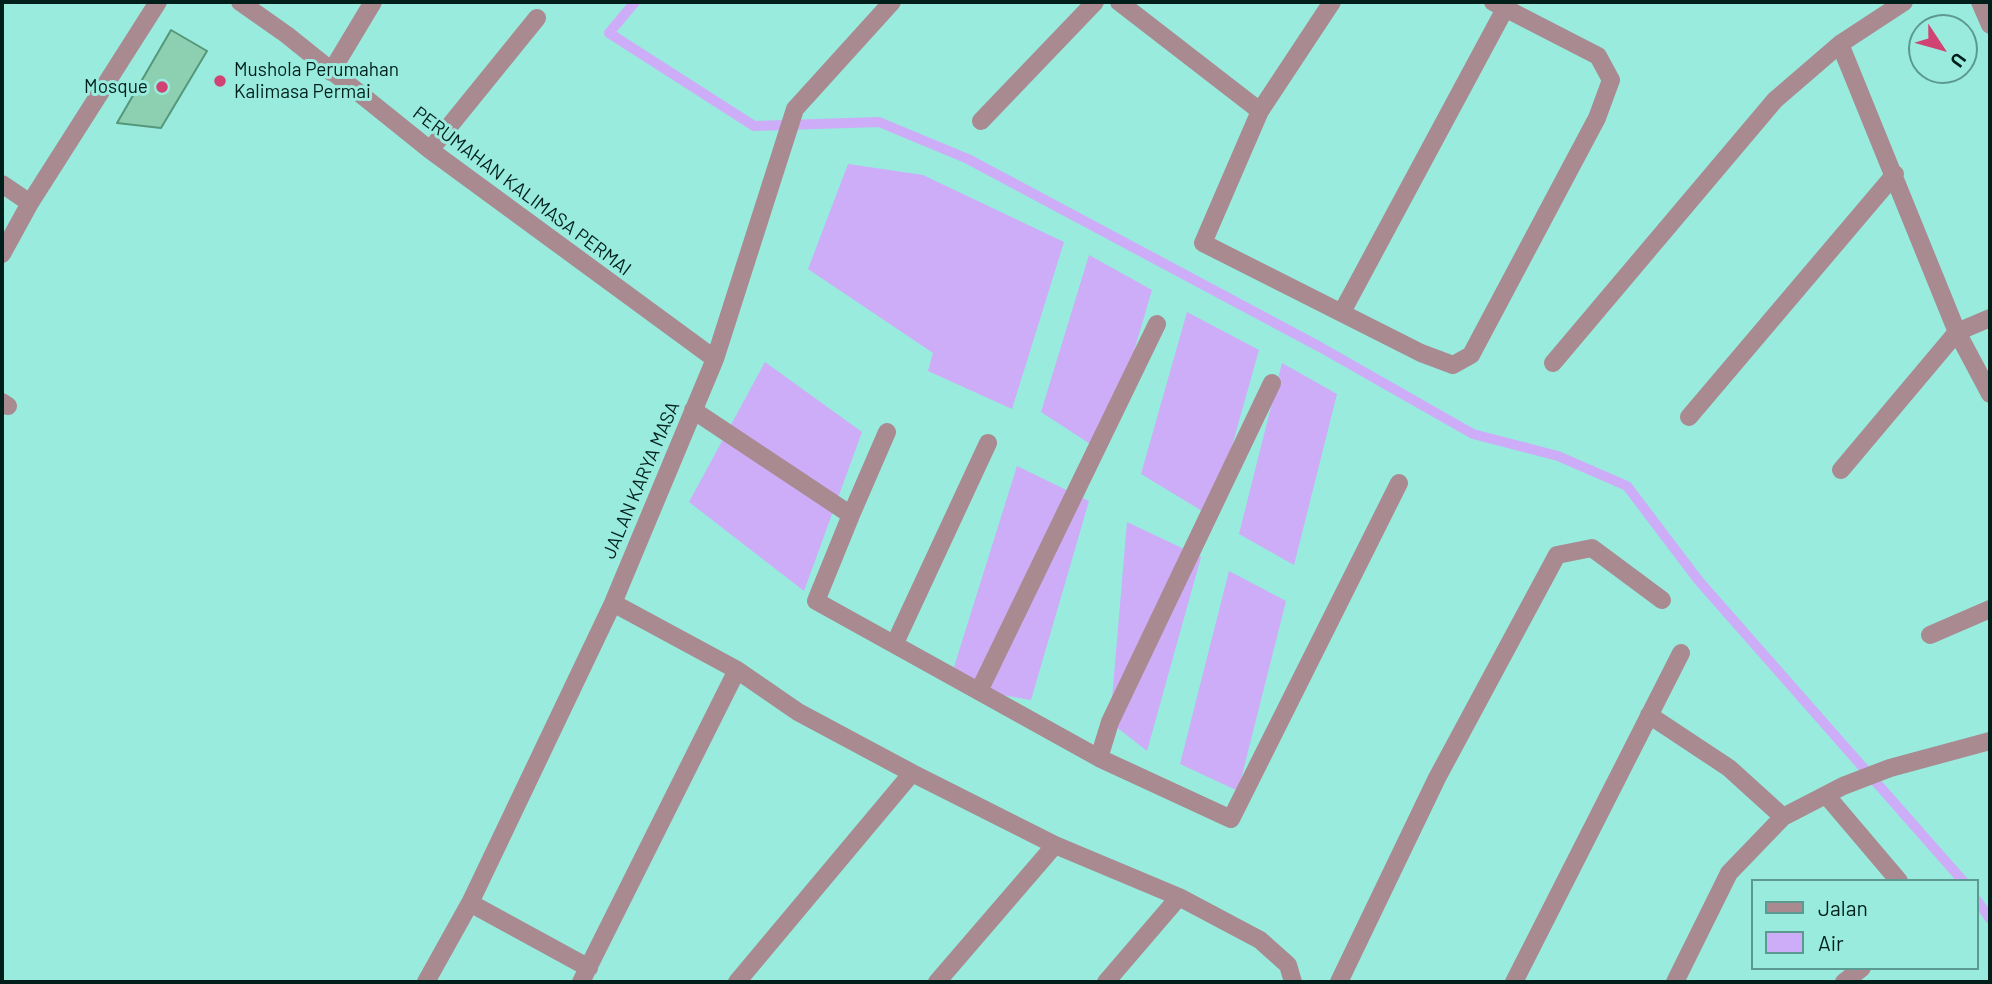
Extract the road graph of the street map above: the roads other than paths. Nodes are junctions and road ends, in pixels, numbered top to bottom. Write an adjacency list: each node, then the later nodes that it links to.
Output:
1 (158, 2): 20 (street)
2 (240, 2): 14 (street, PERUMAHAN KALIMASA PERMAI)
3 (373, 2): 14 (street)
4 (892, 2): 26 (street, JALAN KARYA MASA)
5 (1095, 2): 16 (street)
6 (1119, 2): 15 (street)
7 (1904, 2): 13 (street)
8 (1980, 2): 12 (street)
9 (1325, 4): 15 (street)
10 (1499, 4): 22 (street); 22 (street)
11 (537, 18): 17 (street)
12 (1990, 25)
13 (1840, 44): 18 (street); 27 (street)
14 (331, 72): 17 (street, PERUMAHAN KALIMASA PERMAI)
15 (1261, 111): 22 (street)
16 (981, 121)
17 (430, 150): 26 (street, PERUMAHAN KALIMASA PERMAI)
18 (1895, 174): 25 (street); 31 (street)
19 (2, 184): 20 (street)
20 (30, 203): 21 (street)
21 (2, 254)
22 (1342, 312)
23 (1990, 318): 25 (street)
24 (1157, 324): 44 (street)
25 (1957, 332): 29 (street); 34 (street)
26 (715, 359): 30 (street, JALAN KARYA MASA)
27 (1553, 363)
28 (1272, 383): 47 (street)
29 (1990, 394)
30 (693, 410): 36 (street); 38 (street, JALAN KARYA MASA)
31 (1689, 417)
32 (887, 432): 36 (street)
33 (988, 443): 41 (street)
34 (1841, 470)
35 (1399, 483): 47 (street)
36 (851, 515): 41 (street)
37 (1662, 600): 62 (street)
38 (613, 603): 43 (street); 54 (street, JALAN KARYA MASA)
39 (1990, 609): 40 (street)
40 (1930, 635)
41 (895, 643): 44 (street)
42 (1681, 653): 45 (street)
43 (737, 670): 48 (street); 56 (street)
44 (979, 691): 47 (street)
45 (1649, 716): 50 (street); 63 (street)
46 (1990, 741): 49 (street)
47 (1099, 758)
48 (912, 773): 51 (street); 58 (street)
49 (1826, 795): 50 (street); 52 (street)
50 (1783, 817): 64 (street)
51 (1055, 845): 53 (street); 59 (street)
52 (1897, 879)
53 (1179, 897): 60 (street); 61 (street)
54 (470, 903): 56 (street); 57 (street, JALAN KARYA MASA)
55 (1859, 970): 65 (street)
56 (585, 975)
57 (426, 982)
58 (737, 982)
59 (937, 982)
60 (1106, 982)
61 (1293, 982)
62 (1339, 982)
63 (1514, 982)
64 (1675, 982)
65 (1844, 982)

